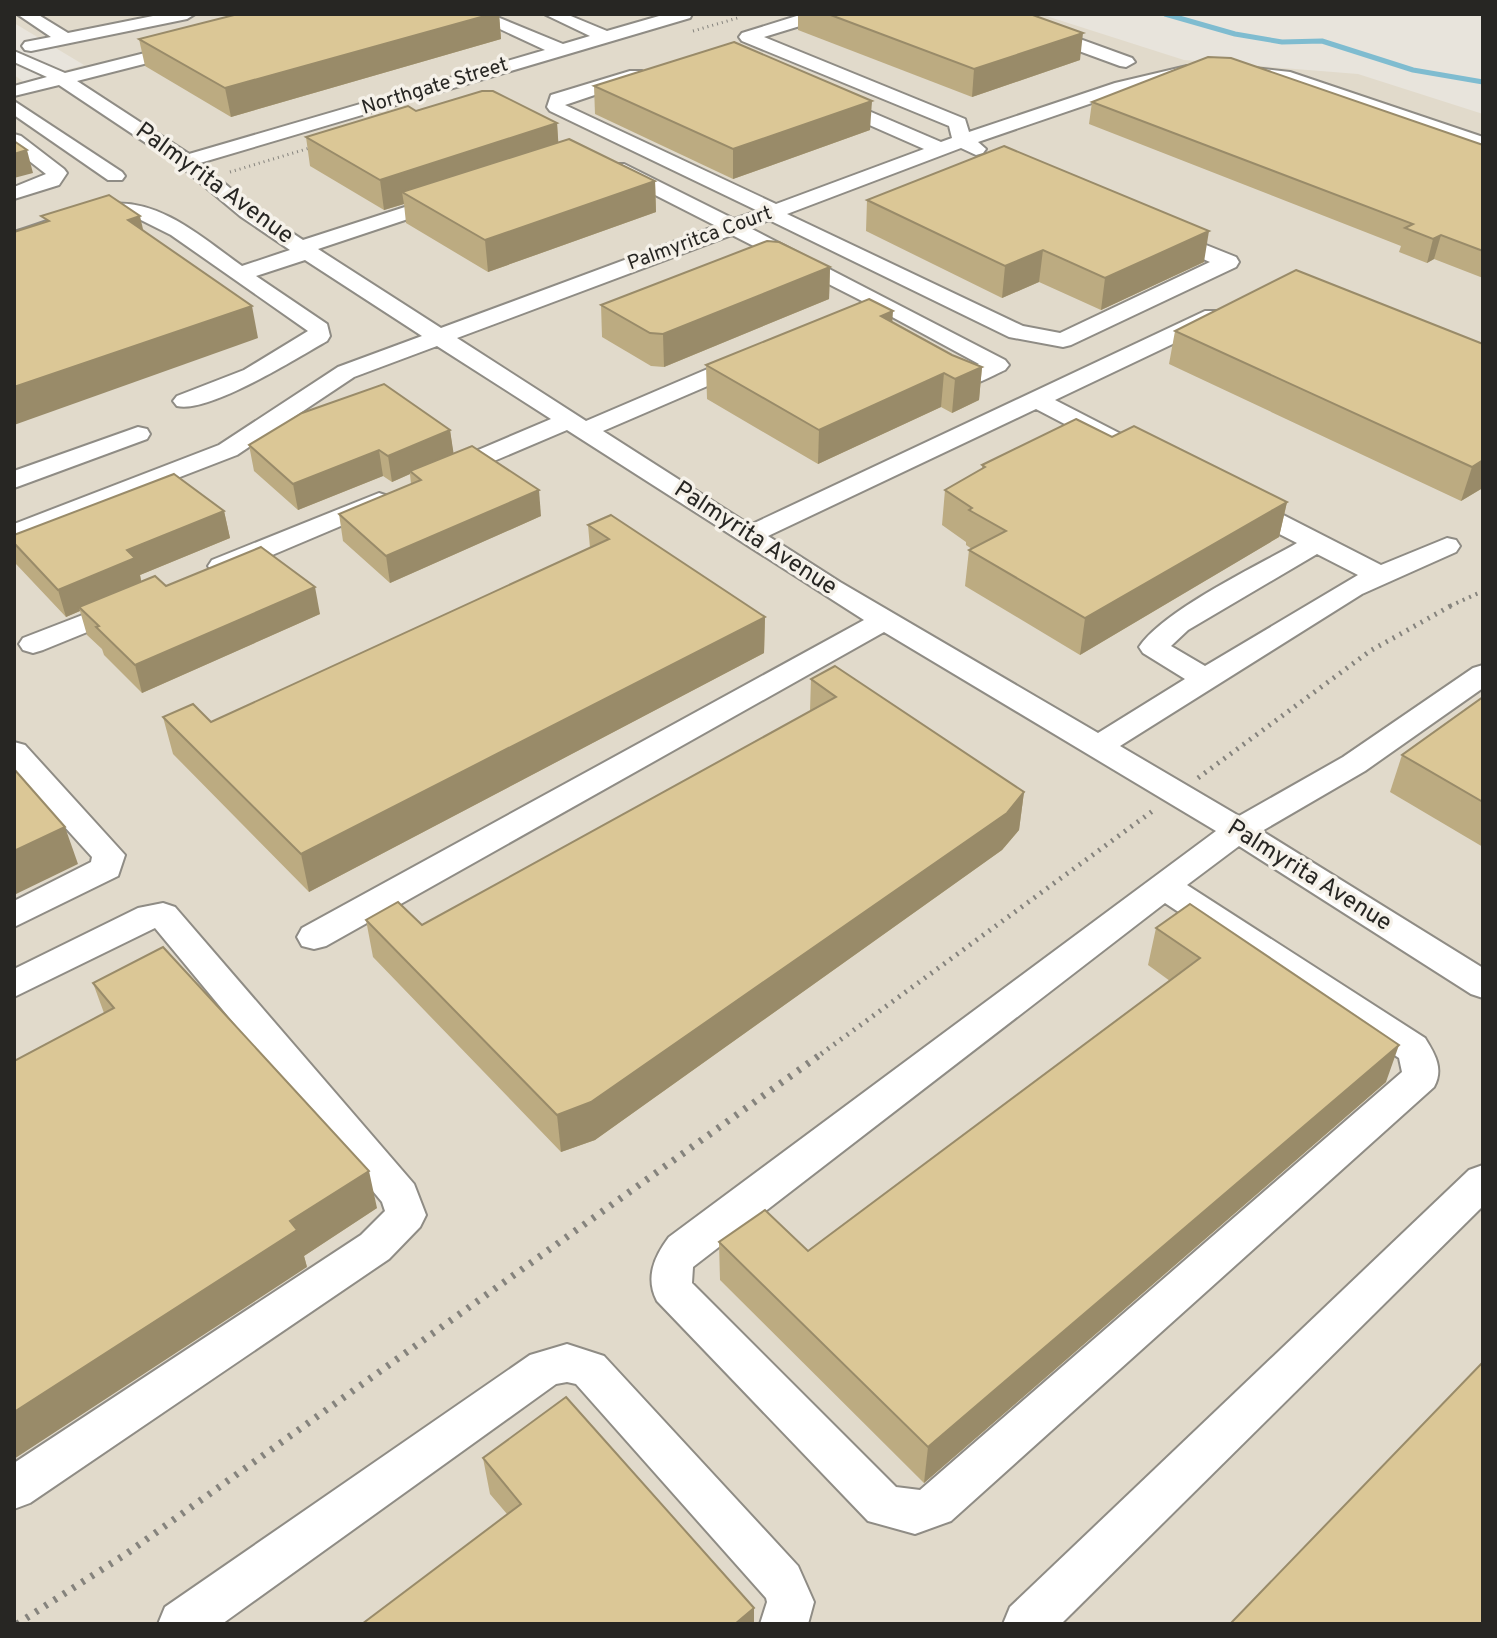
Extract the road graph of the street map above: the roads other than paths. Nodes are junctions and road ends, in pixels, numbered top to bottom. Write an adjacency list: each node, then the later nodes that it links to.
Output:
1 (25, 14): 10 (street)
2 (187, 14): 10 (street)
3 (476, 14): 13 (street)
4 (552, 14): 9 (street)
5 (684, 14): 9 (street, Northgate Street)
6 (820, 14): 22 (street)
7 (995, 14): 15 (street)
8 (14, 35): 12 (street, Palmyrita Avenue)
9 (605, 37): 13 (street, Northgate Street)
10 (66, 39): 12 (street)
11 (195, 45): 17 (street)
12 (31, 46): 17 (street, Palmyrita Avenue)
13 (561, 50): 26 (street, Northgate Street)
14 (14, 56): 17 (street, Palmyrita Avenue)
15 (1126, 62)
16 (648, 72): 31 (street)
17 (53, 73): 18 (street); 26 (street, Palmyrita Avenue)
18 (14, 91)
19 (815, 95): 24 (street)
20 (14, 107): 28 (street)
21 (14, 140): 30 (street)
22 (962, 141): 23 (street, Palmyritca Court); 24 (street, Palmyritca Court); 27 (street)
23 (1483, 143)
24 (940, 149): 31 (street, Palmyritca Court)
25 (601, 160): 32 (street)
26 (186, 161): 35 (street, Palmyrita Avenue)
27 (998, 161)
28 (115, 176)
29 (470, 192): 35 (street)
30 (14, 193)
31 (773, 212): 32 (street, Palmyritca Court); 33 (street)
32 (733, 227): 37 (street); 41 (street, Palmyritca Court)
33 (1147, 227)
34 (14, 239): 36 (street)
35 (304, 250): 36 (street); 41 (street, Palmyrita Avenue)
36 (239, 274): 44 (street)
37 (884, 304): 39 (street); 40 (street)
38 (1235, 306): 47 (street)
39 (813, 334)
40 (941, 335): 42 (street); 45 (street)
41 (439, 336): 46 (street); 49 (street, Palmyrita Avenue)
42 (918, 344)
43 (771, 351): 49 (street)
44 (252, 375): 46 (street); 48 (street)
45 (960, 381)
46 (310, 393): 54 (street)
47 (1036, 399): 51 (street); 55 (street)
48 (185, 401)
49 (577, 425): 55 (street, Palmyrita Avenue); 58 (street)
50 (138, 434): 52 (street)
51 (1141, 453)
52 (14, 480)
53 (1221, 494): 56 (street)
54 (14, 533)
55 (749, 535): 61 (street, Palmyrita Avenue)
56 (1316, 543): 59 (street); 64 (street)
57 (1447, 546): 59 (street)
58 (204, 574)
59 (1379, 575): 64 (street)
60 (149, 596): 62 (street)
61 (885, 620): 65 (street, Palmyrita Avenue); 70 (street)
62 (33, 644)
63 (1483, 674): 67 (street)
64 (1205, 679): 65 (street)
65 (1098, 746): 67 (street, Palmyrita Avenue)
66 (14, 752): 69 (street)
67 (1238, 831): 68 (street); 72 (street, Palmyrita Avenue)
68 (1164, 886): 68 (street)
69 (14, 915)
70 (314, 937)
71 (14, 984): 74 (street)
72 (1483, 985)
73 (1483, 1181): 77 (street)
74 (14, 1488)
75 (182, 1624): 76 (street)
76 (784, 1624)
77 (1027, 1624)

